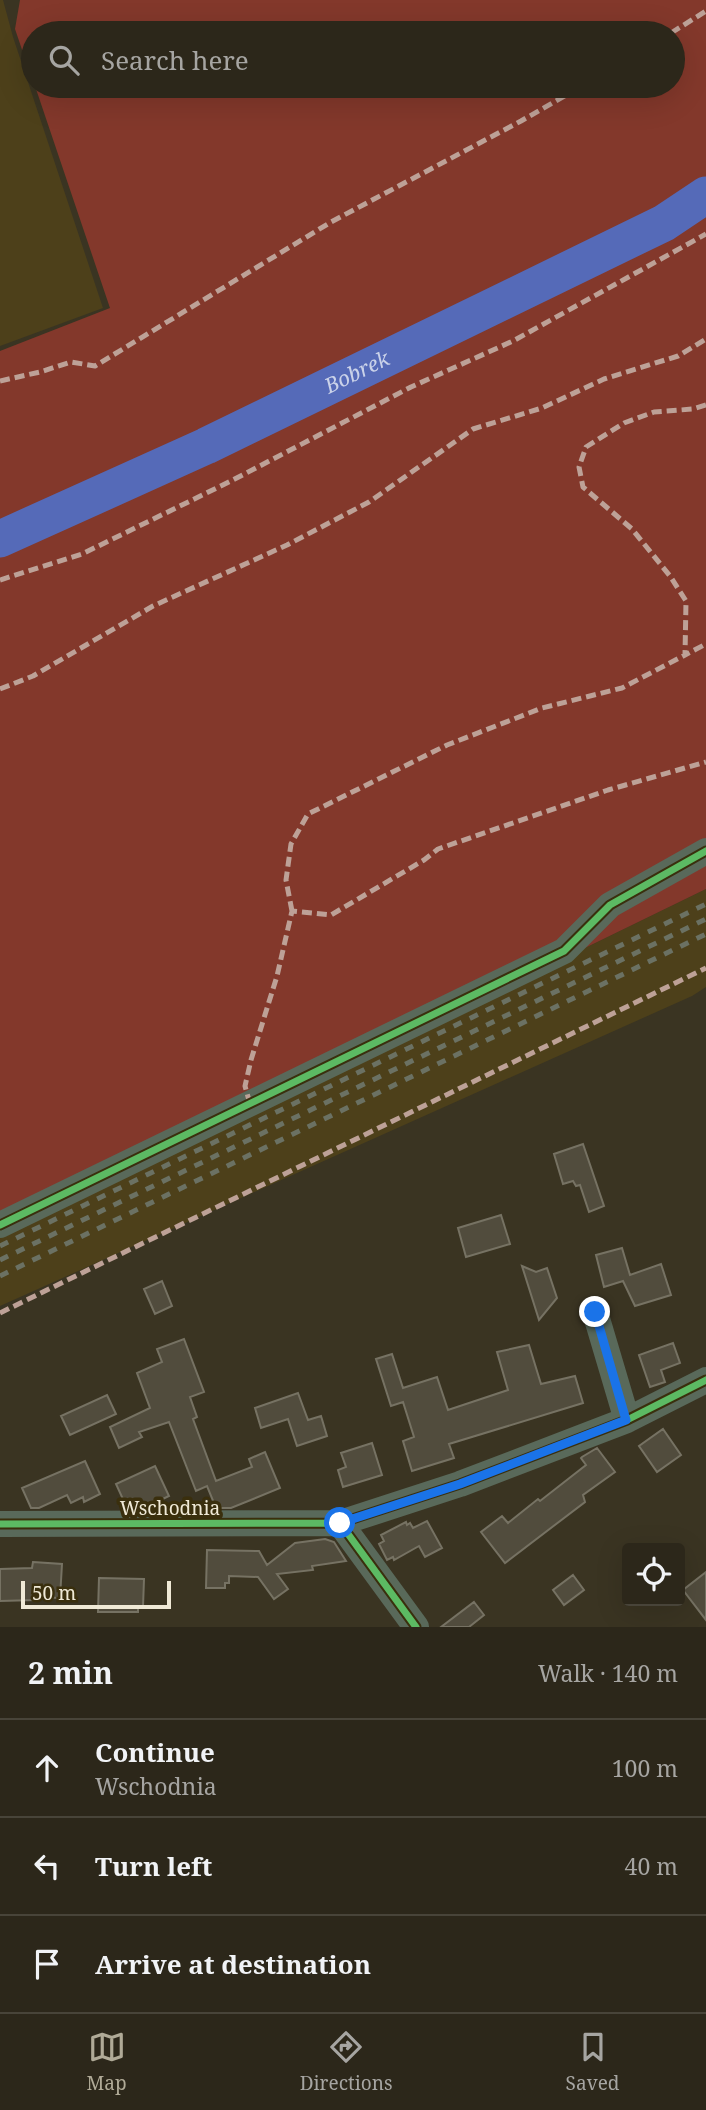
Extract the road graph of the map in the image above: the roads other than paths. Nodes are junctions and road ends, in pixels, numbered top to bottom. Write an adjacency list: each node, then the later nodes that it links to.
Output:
1 (706, 852): 2 (street)
2 (0, 1225)
3 (595, 1312): 5 (street)
4 (706, 1380): 5 (street, Wschodnia)
5 (626, 1420): 6 (street, Wschodnia)
6 (340, 1523): 7 (street, Wschodnia); 8 (street)
7 (0, 1524)
8 (416, 1627)

